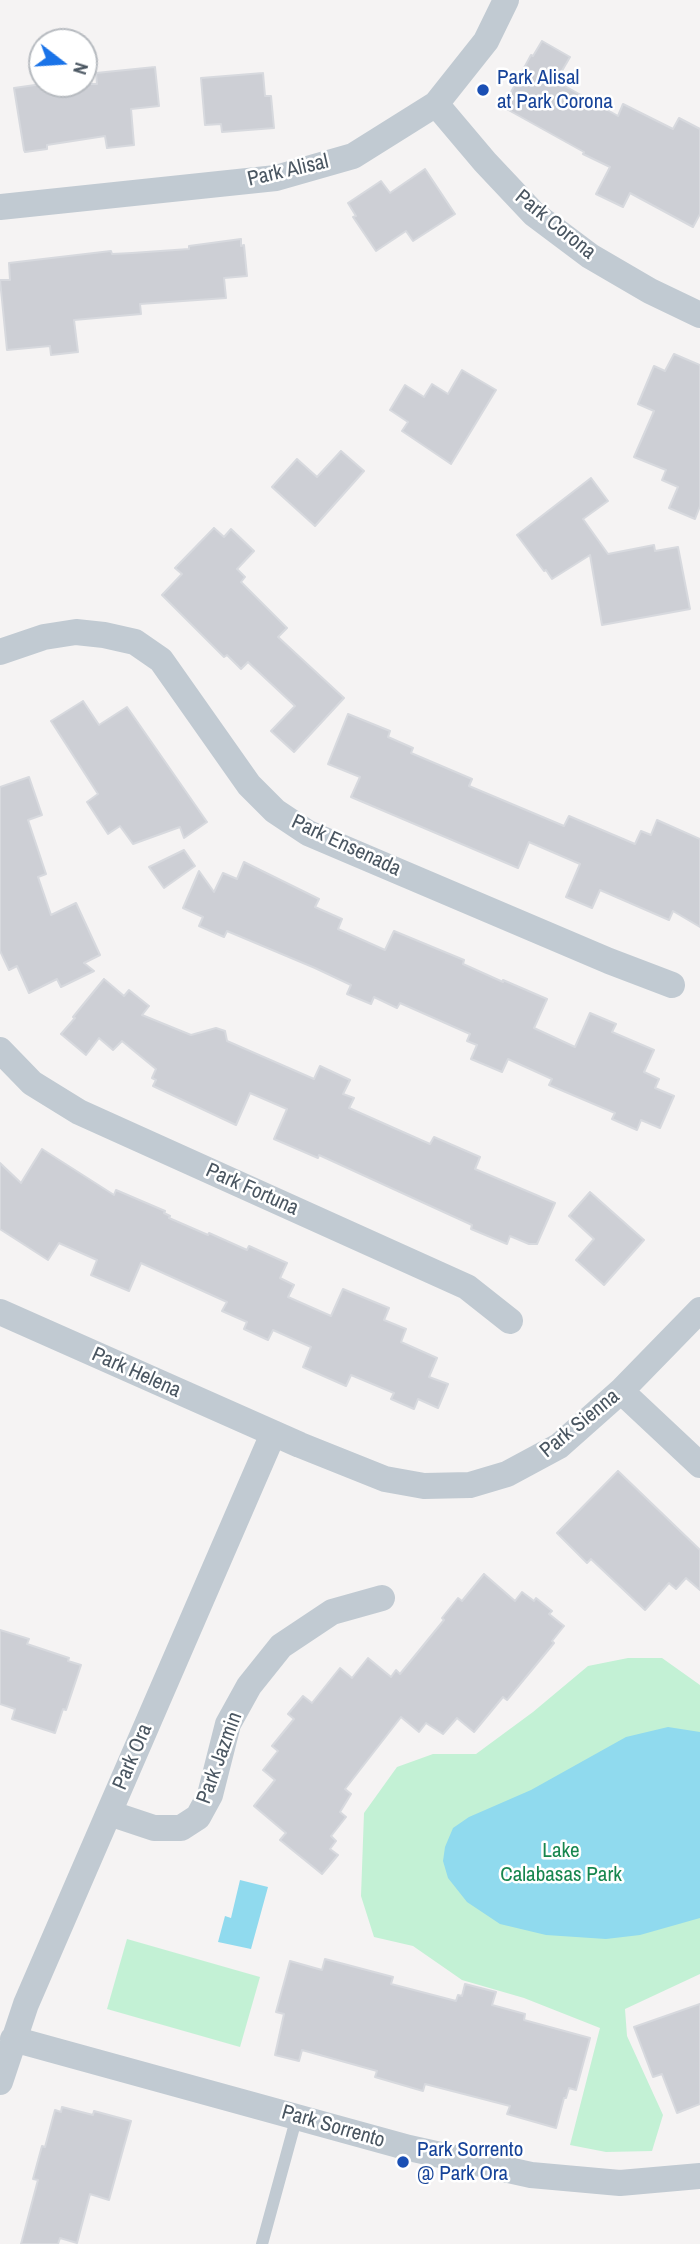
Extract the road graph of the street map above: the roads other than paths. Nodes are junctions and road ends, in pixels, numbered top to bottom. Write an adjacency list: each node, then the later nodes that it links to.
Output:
1 (506, 0): 2 (street, Park Alisal)
2 (436, 104): 3 (street, Park Alisal); 4 (street, Park Corona)
3 (0, 207)
4 (700, 314)
5 (0, 652): 6 (street, Park Ensenada)
6 (672, 985)
7 (0, 1050): 10 (street, Park Fortuna)
8 (700, 1310): 11 (street, Park Sienna)
9 (0, 1312): 12 (street, Park Helena)
10 (510, 1321)
11 (621, 1391): 12 (street, Park Sienna); 13 (street)
12 (273, 1434): 15 (street, Park Ora)
13 (700, 1465)
14 (382, 1598): 15 (street, Park Jazmin)
15 (109, 1813): 16 (street, Park Ora)
16 (7, 2037): 17 (street, Park Ora); 18 (street, Park Sorrento)
17 (0, 2082)
18 (297, 2116): 19 (street, Park Sorrento); 20 (lane)
19 (700, 2176)
20 (262, 2244)

